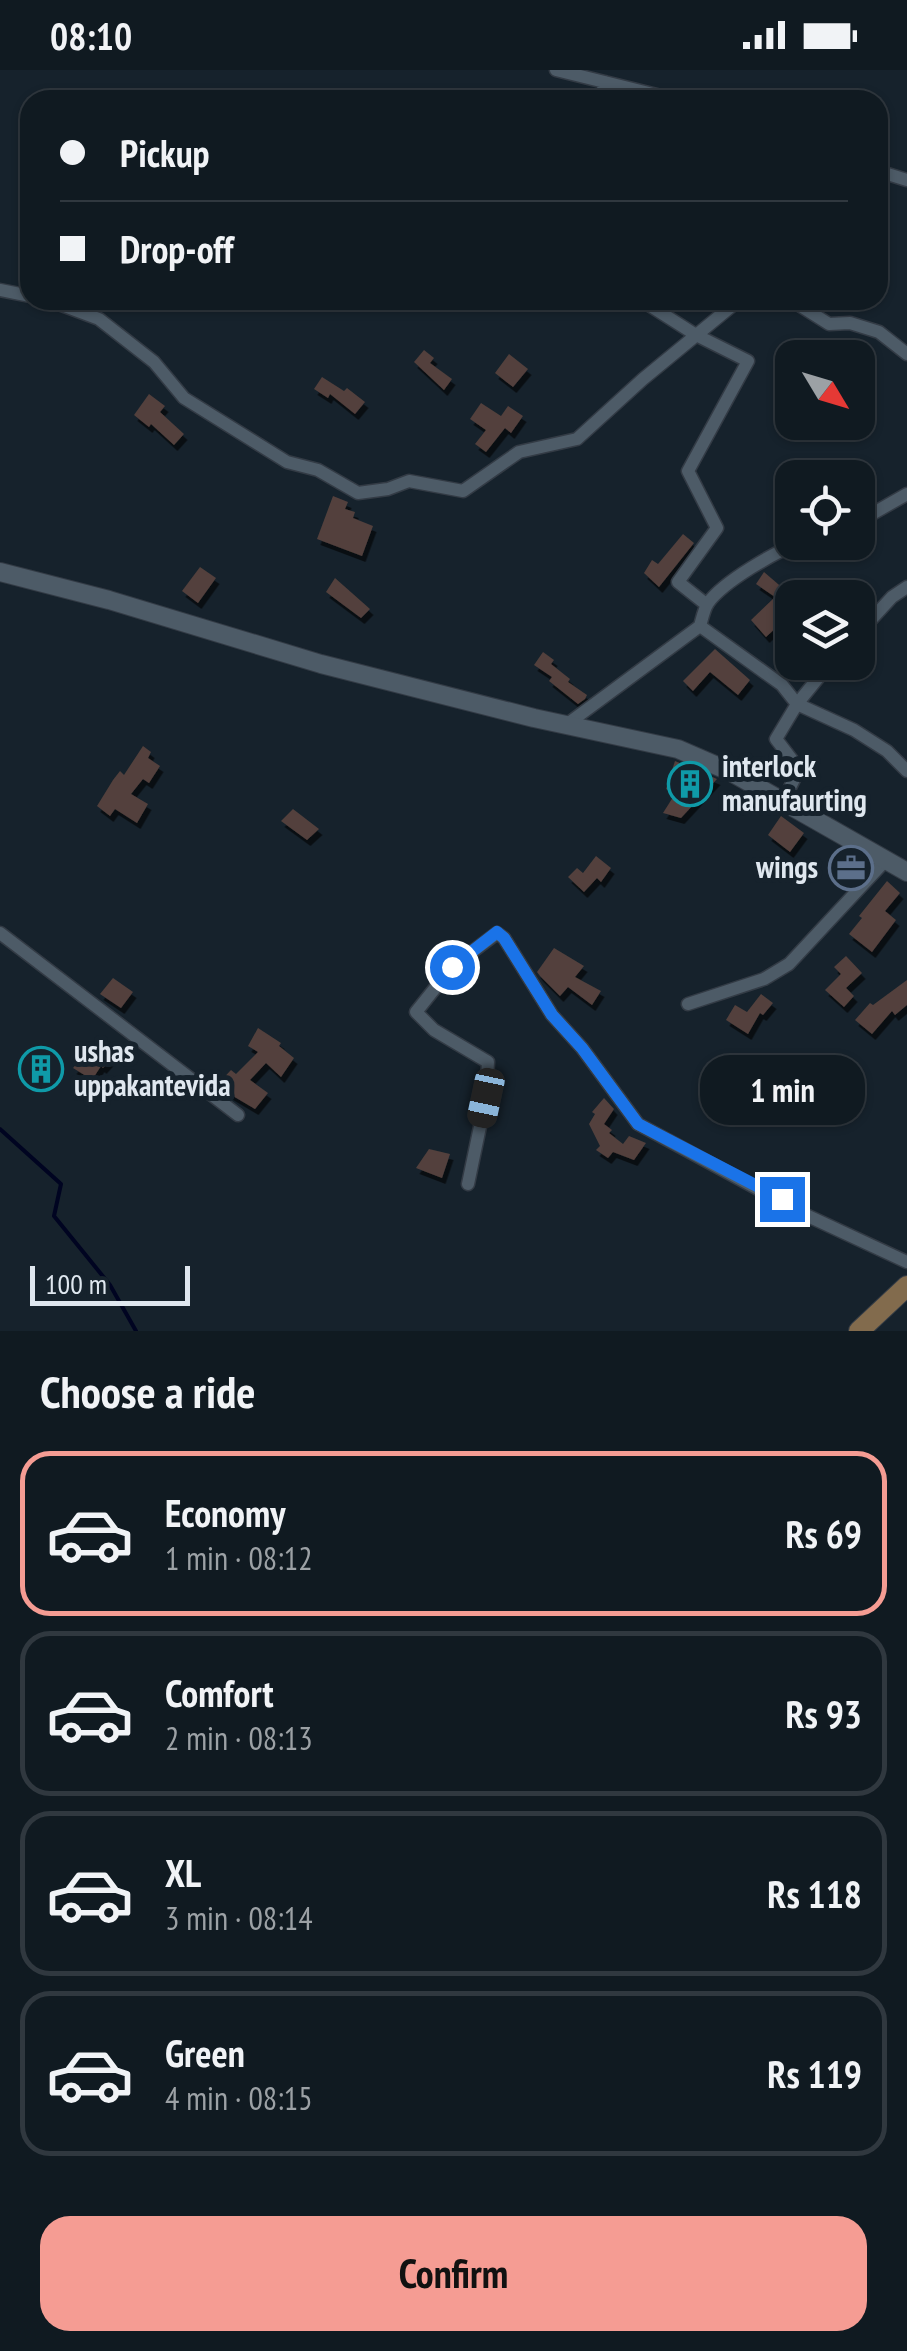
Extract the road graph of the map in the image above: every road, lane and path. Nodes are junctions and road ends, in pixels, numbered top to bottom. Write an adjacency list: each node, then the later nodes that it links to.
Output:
1 (556, 70): 2 (street)
2 (605, 82): 3 (street); 4 (street)
3 (603, 90)
4 (637, 90)
5 (75, 310): 9 (street)
6 (656, 310): 9 (street)
7 (728, 310): 9 (street)
8 (806, 310): 10 (street)
9 (696, 336): 16 (street)
10 (907, 354)
11 (907, 494): 12 (street)
12 (875, 512)
13 (775, 556): 16 (street)
14 (0, 572): 21 (street)
15 (907, 587): 17 (street)
16 (707, 605): 18 (street)
17 (875, 616)
18 (700, 626): 20 (street); 21 (street)
19 (816, 680): 20 (street)
20 (797, 704): 22 (street); 23 (street)
21 (566, 725): 23 (street)
22 (907, 771)
23 (783, 802): 24 (street)
24 (886, 861): 25 (street); 27 (street)
25 (907, 872)
26 (0, 932): 28 (street)
27 (688, 1004)
28 (238, 1115)
29 (468, 1184): 30 (street)
30 (907, 1262)
31 (907, 1286): 32 (main road)
32 (859, 1331)

